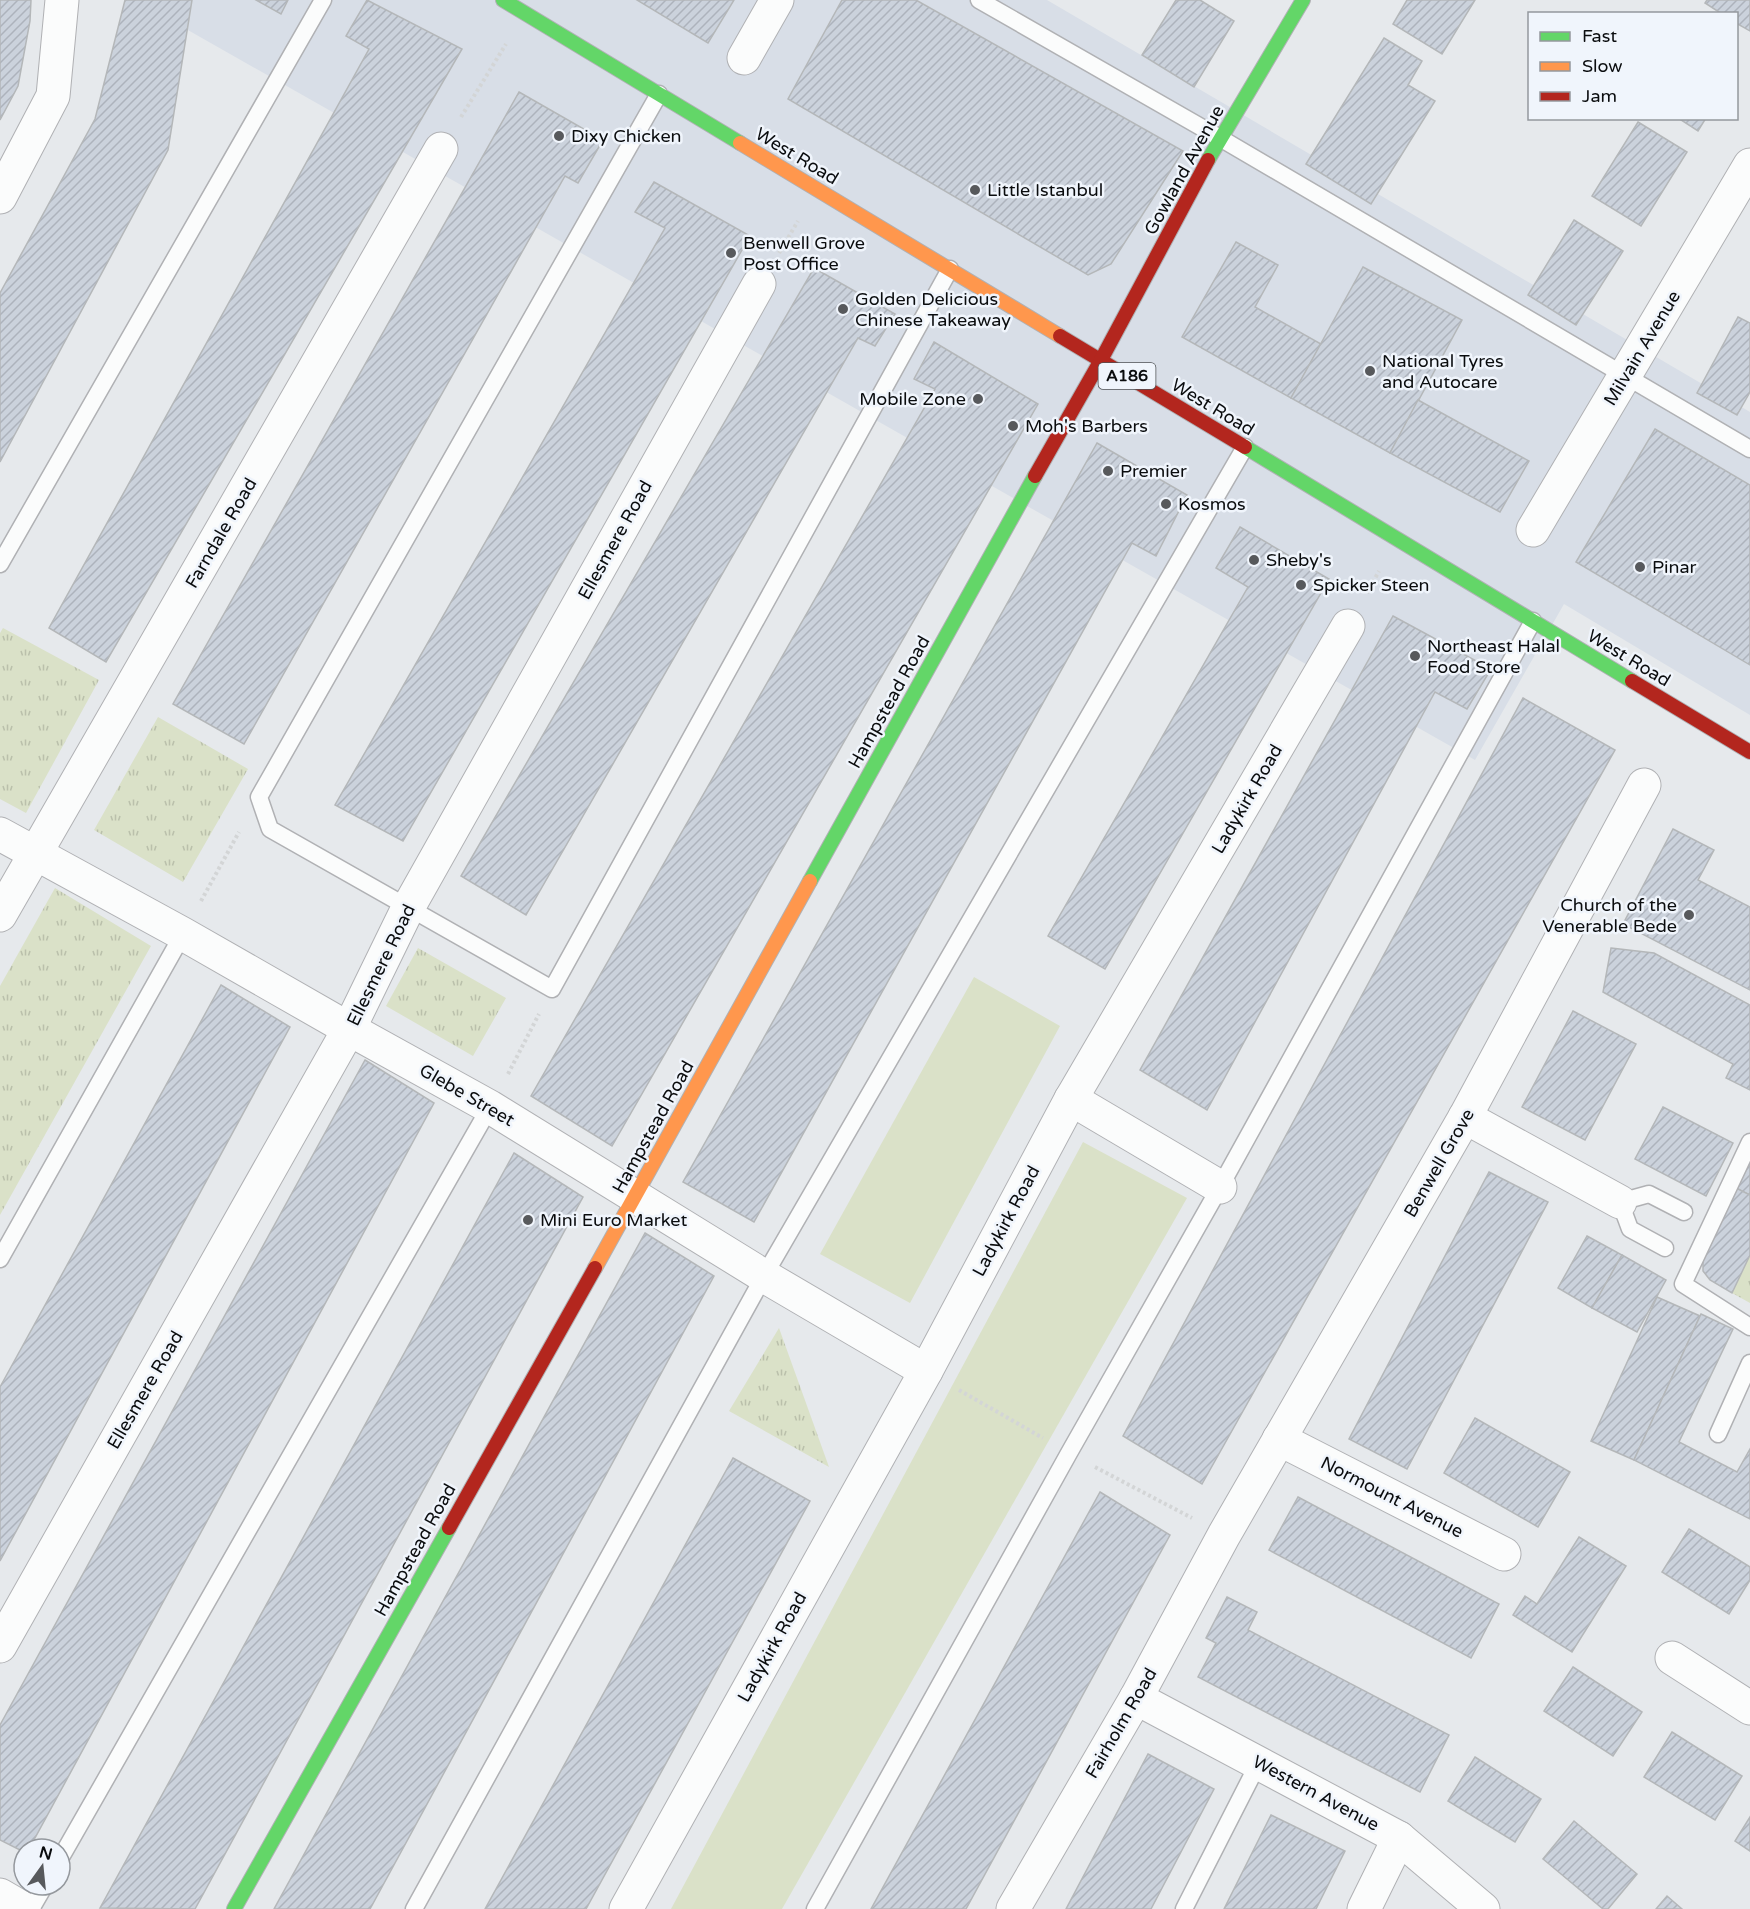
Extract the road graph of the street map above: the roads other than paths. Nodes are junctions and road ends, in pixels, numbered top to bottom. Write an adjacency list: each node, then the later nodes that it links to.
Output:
1 (62, 0): 12 (street)
2 (323, 0): 20 (lane)
3 (503, 0): 8 (street, West Road / A186)
4 (777, 0): 7 (street)
5 (979, 0): 9 (lane)
6 (1303, 0): 9 (street, Gowland Avenue)
7 (744, 58)
8 (659, 94): 13 (street, West Road / A186); 27 (lane)
9 (1220, 138): 15 (street, Gowland Avenue); 16 (lane)
10 (441, 149): 26 (street, Farndale Road)
11 (1750, 165): 16 (street, Milvain Avenue)
12 (0, 197)
13 (950, 269): 15 (street, West Road / A186); 27 (lane)
14 (759, 284): 27 (street, Ellesmere Road)
15 (1101, 360): 17 (street, West Road / A186); 36 (street, Hampstead Road)
16 (1625, 376): 18 (lane); 19 (street, Milvain Avenue)
17 (1245, 447): 21 (street, West Road / A186); 41 (lane)
18 (1750, 449)
19 (1533, 530)
20 (0, 564)
21 (1533, 621): 23 (street, West Road / A186); 35 (lane)
22 (1348, 626): 31 (street, Ladykirk Road)
23 (1750, 753)
24 (1644, 785): 33 (street, Benwell Grove)
25 (0, 834): 26 (street, Glebe Street)
26 (36, 854): 28 (street, Farndale Road); 29 (street, Glebe Street)
27 (408, 908): 30 (street, Ellesmere Road)
28 (0, 915)
29 (183, 933): 30 (street, Glebe Street); 40 (lane)
30 (349, 1029): 32 (street, Glebe Street); 49 (street, Ellesmere Road)
31 (1071, 1099): 35 (street); 44 (street, Ladykirk Road)
32 (490, 1107): 36 (street, Glebe Street); 54 (lane)
33 (1465, 1117): 37 (street); 46 (street, Benwell Grove)
34 (1750, 1142): 42 (lane)
35 (1220, 1187): 61 (lane)
36 (636, 1196): 41 (street, Glebe Street); 58 (street, Hampstead Road)
37 (1620, 1202): 38 (lane); 39 (lane)
38 (1684, 1212)
39 (1665, 1248)
40 (0, 1259)
41 (764, 1276): 44 (street, Glebe Street); 59 (lane)
42 (1750, 1328)
43 (1750, 1363): 45 (lane)
44 (926, 1371): 60 (street, Ladykirk Road)
45 (1718, 1434)
46 (1280, 1439): 47 (street, Benwell Grove); 48 (street, Normount Avenue)
47 (1224, 1535): 51 (street, Fairholm Road)
48 (1504, 1554)
49 (0, 1646)
50 (1672, 1658): 52 (street)
51 (1136, 1698): 53 (street, Western Avenue); 62 (street, Fairholm Road)
52 (1750, 1708)
53 (1259, 1762): 55 (street, Western Avenue); 63 (lane)
54 (72, 1838)
55 (1399, 1838): 64 (street); 65 (street, Western Avenue)
56 (0, 1895): 57 (street)
57 (24, 1909)
58 (234, 1909)
59 (414, 1909)
60 (626, 1909)
61 (815, 1909)
62 (1013, 1909)
63 (1184, 1909)
64 (1364, 1909)
65 (1483, 1909)

